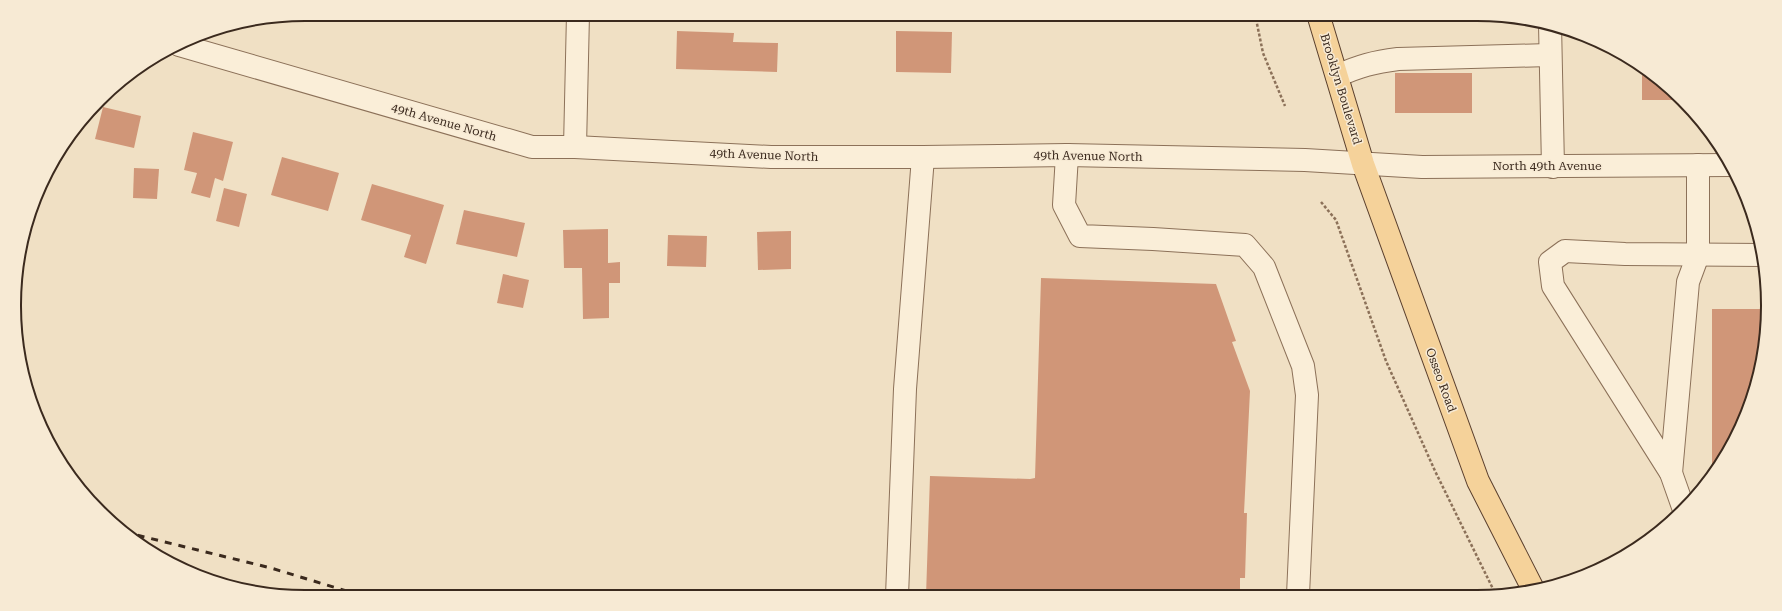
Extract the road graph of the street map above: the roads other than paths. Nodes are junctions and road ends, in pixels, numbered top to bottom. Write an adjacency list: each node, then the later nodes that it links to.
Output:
1 (578, 21): 7 (street)
2 (1320, 21): 6 (main road, Brooklyn Boulevard)
3 (1550, 31): 5 (street)
4 (187, 47): 7 (street, 49th Avenue North)
5 (1550, 55): 6 (street); 13 (street)
6 (1337, 76): 10 (main road, Brooklyn Boulevard)
7 (575, 147): 9 (street, 49th Avenue North)
8 (1067, 155): 9 (street, 49th Avenue North); 10 (street, 49th Avenue North); 20 (street)
9 (923, 157): 19 (street)
10 (1363, 164): 13 (street, North 49th Avenue); 18 (main road, Osseo Road)
11 (1698, 165): 12 (street, North 49th Avenue); 13 (street, North 49th Avenue); 14 (street)
12 (1724, 165)
13 (1553, 167)
14 (1698, 255): 15 (street); 16 (street); 16 (street)
15 (1757, 255)
16 (1671, 473): 17 (street)
17 (1681, 503)
18 (1531, 585)
19 (897, 590)
20 (1298, 590)

